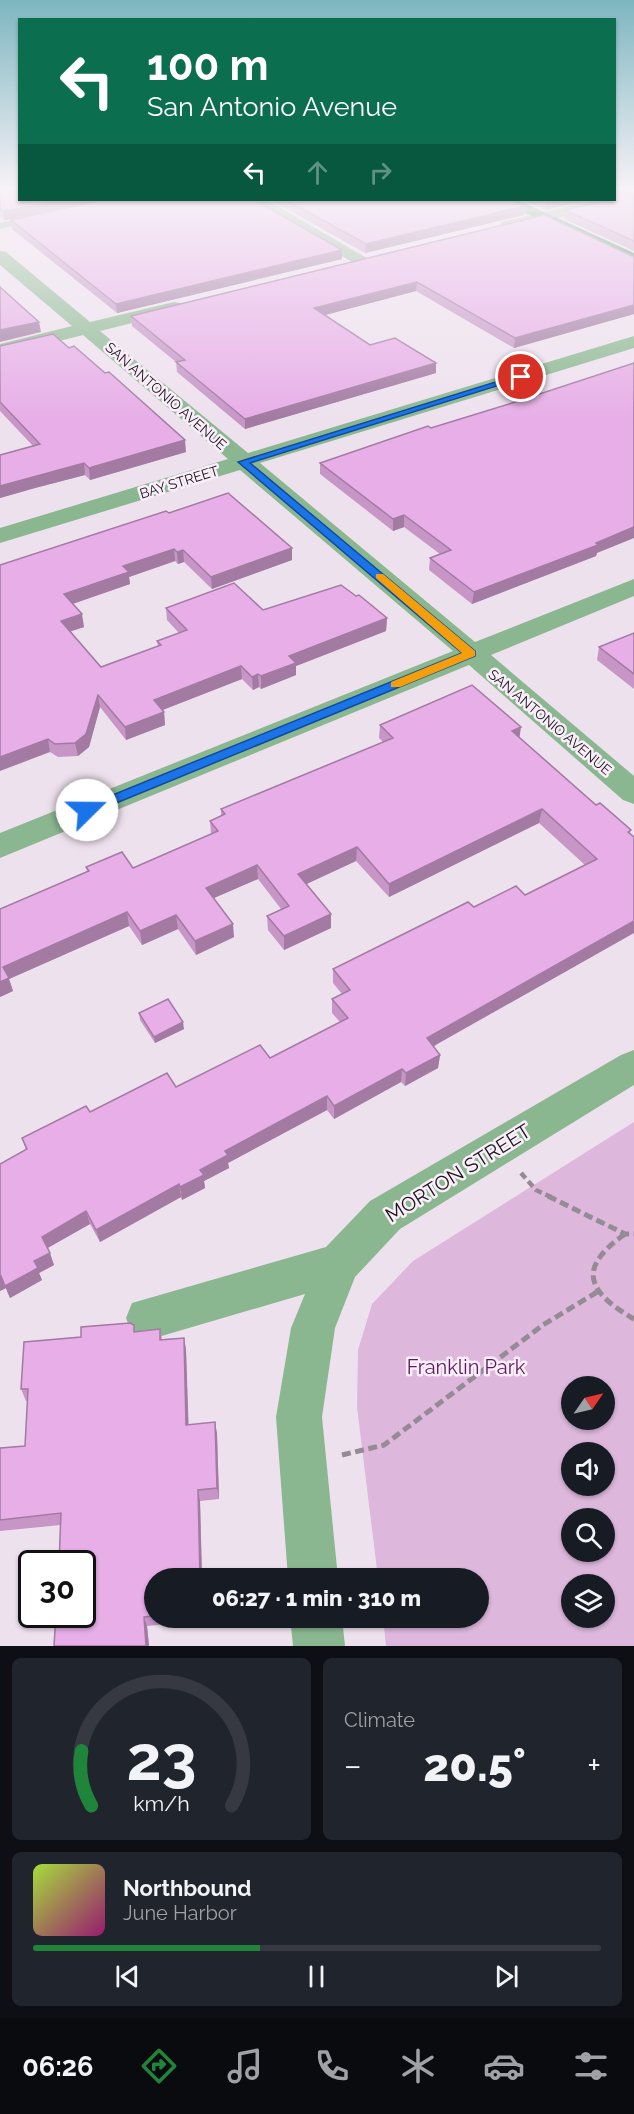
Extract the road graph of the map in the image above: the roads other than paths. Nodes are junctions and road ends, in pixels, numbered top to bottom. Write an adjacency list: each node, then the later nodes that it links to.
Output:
1 (12, 266): 3 (street, SAN ANTONIO AVENUE)
2 (195, 302): 3 (street)
3 (87, 328): 5 (street); 6 (street, SAN ANTONIO AVENUE)
4 (634, 342): 6 (street, BAY STREET)
5 (0, 350)
6 (243, 462): 7 (street, BAY STREET); 9 (street, SAN ANTONIO AVENUE)
7 (0, 536)
8 (634, 587): 9 (street)
9 (470, 653): 10 (street, SAN ANTONIO AVENUE); 11 (street)
10 (634, 793)
11 (0, 846)
12 (634, 1066): 13 (street, MORTON STREET)
13 (339, 1264): 14 (street); 15 (street)
14 (148, 1318)
15 (312, 1568)
16 (317, 1628): 17 (street)
17 (319, 1646)

